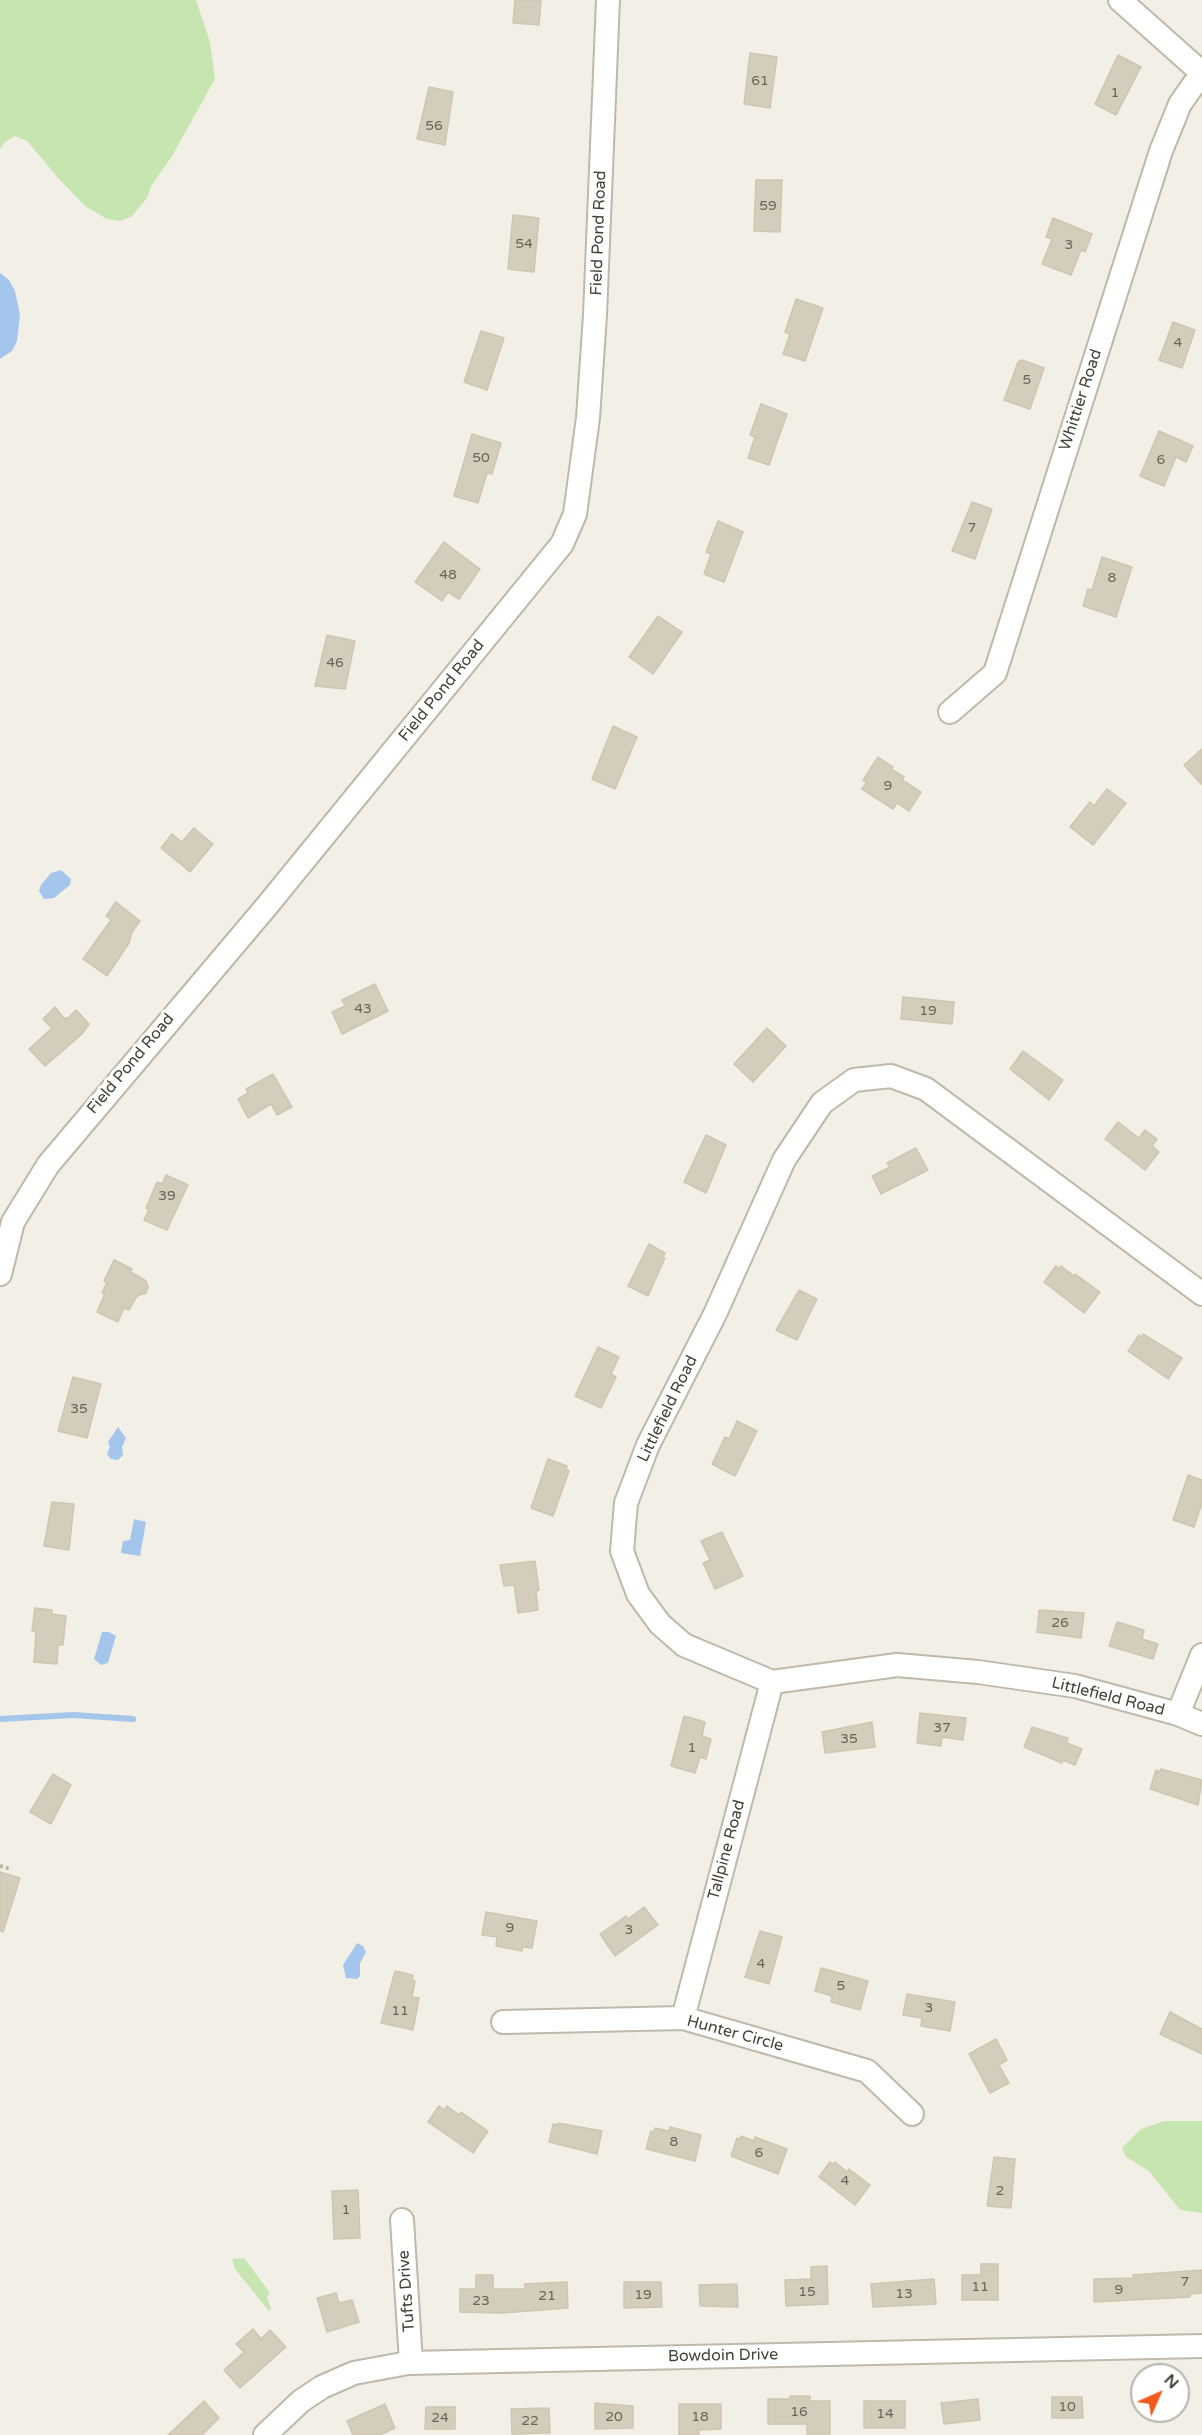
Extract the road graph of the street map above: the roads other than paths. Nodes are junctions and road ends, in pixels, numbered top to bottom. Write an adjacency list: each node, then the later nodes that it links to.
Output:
1 (608, 0): 6 (street, Field Pond Road)
2 (1120, 0): 3 (street)
3 (1202, 73)
4 (1202, 80): 5 (street, Whittier Road)
5 (950, 712)
6 (0, 1274)
7 (1202, 1294): 9 (street, Littlefield Road)
8 (1202, 1654): 10 (street)
9 (772, 1682): 10 (street, Littlefield Road); 12 (street, Tallpine Road)
10 (1178, 1714): 11 (street, Littlefield Road)
11 (1202, 1724)
12 (683, 2018): 13 (street, Hunter Circle); 14 (street, Hunter Circle)
13 (503, 2022)
14 (912, 2114)
15 (402, 2220): 17 (street, Tufts Drive)
16 (1202, 2346): 17 (street, Bowdoin Drive)
17 (411, 2362): 18 (street, Bowdoin Drive)
18 (265, 2435)

